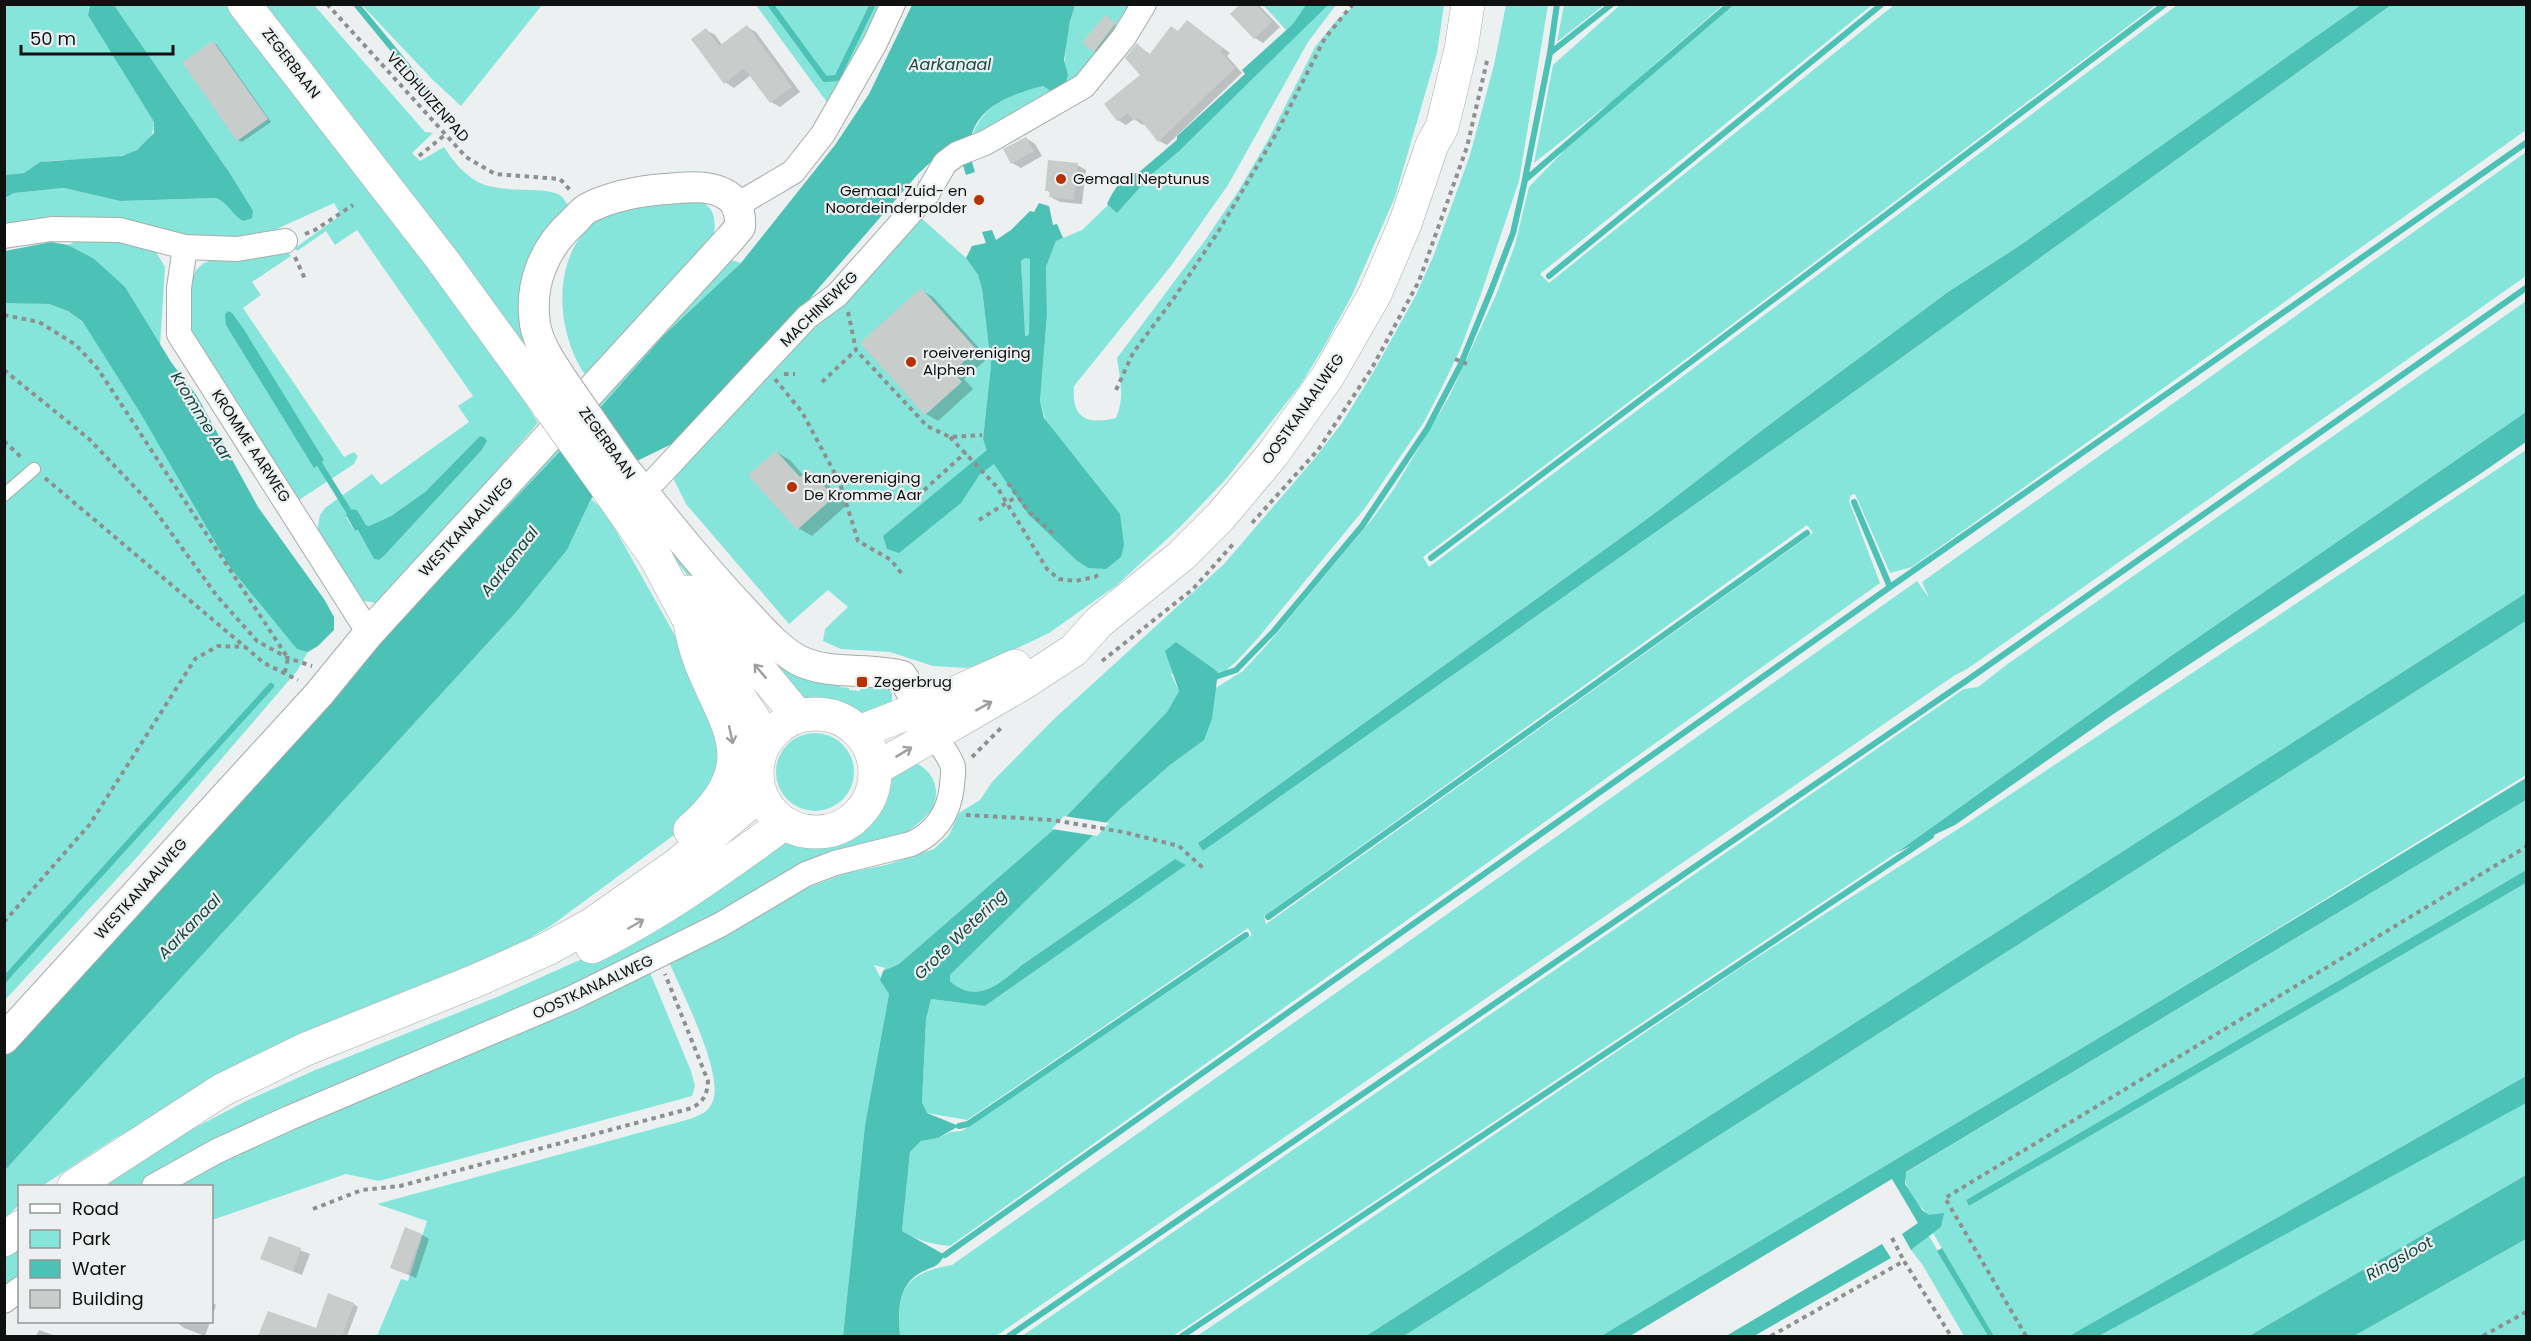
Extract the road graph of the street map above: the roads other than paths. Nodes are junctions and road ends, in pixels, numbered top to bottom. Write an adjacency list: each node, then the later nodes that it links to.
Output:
1 (244, 4): 11 (main road, ZEGERBAAN)
2 (893, 4): 7 (street)
3 (1144, 4): 14 (street, MACHINEWEG)
4 (1450, 4): 6 (main road, OOSTKANAALWEG)
5 (1468, 4): 6 (main road, OOSTKANAALWEG)
6 (1432, 145): 20 (main road, OOSTKANAALWEG)
7 (737, 206): 11 (street, ZEGERBAAN); 18 (street, WESTKANAALWEG)
8 (4, 236): 10 (street)
9 (285, 241): 10 (street)
10 (185, 248): 18 (street, KROMME AARWEG)
11 (559, 398): 13 (main road, ZEGERBAAN, bridge)
12 (34, 469): 15 (lane)
13 (614, 476): 16 (main road, ZEGERBAAN); 20 (street, ZEGERBAAN)
14 (655, 480)
15 (4, 495)
16 (656, 558): 17 (main road, ZEGERBAAN); 19 (main road, ZEGERBAAN, one-way to 16)
17 (690, 622): 22 (main road, ZEGERBAAN); 26 (main road, one-way to 26)
18 (369, 633): 27 (street, WESTKANAALWEG)
19 (798, 716): 21 (main road); 22 (main road)
20 (927, 721): 21 (main road, OOSTKANAALWEG); 23 (main road, OOSTKANAALWEG, one-way to 20); 30 (street, OOSTKANAALWEG)
21 (859, 732): 23 (main road)
22 (767, 740): 24 (main road)
23 (875, 769): 25 (main road)
24 (760, 794): 25 (main road); 26 (main road)
25 (785, 823): 28 (main road, one-way to 25)
26 (475, 981): 28 (main road)
27 (4, 1039)
28 (160, 1132): 29 (main road)
29 (76, 1185)
30 (156, 1185)
31 (18, 1229): 32 (main road)
32 (4, 1240)
33 (18, 1290): 34 (street)
34 (4, 1301)

